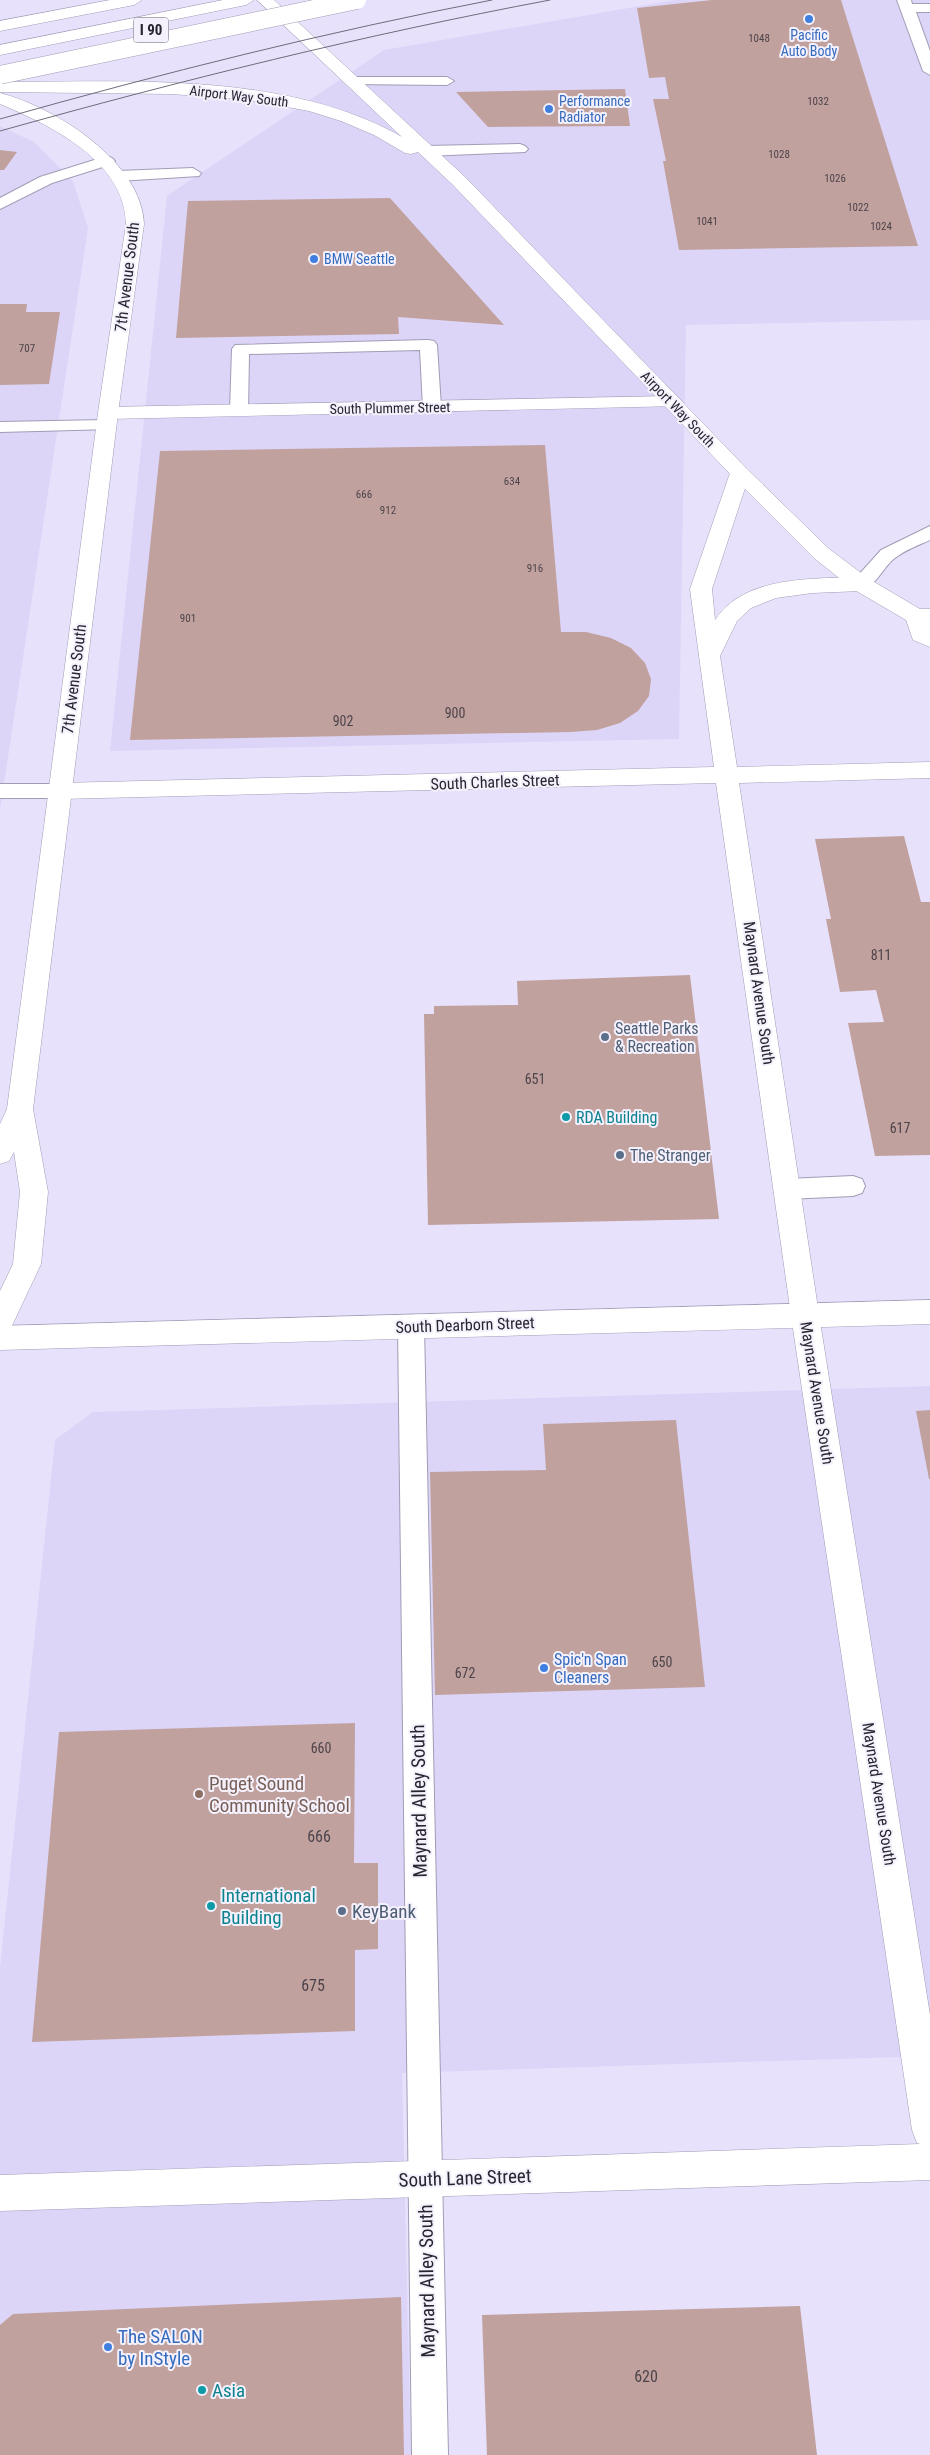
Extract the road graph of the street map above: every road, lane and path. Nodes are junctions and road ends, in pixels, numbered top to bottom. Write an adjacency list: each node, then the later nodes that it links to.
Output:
1 (134, 0): 8 (main road)
2 (246, 0): 9 (main road, I 90)
3 (266, 0): 15 (main road, Airport Way South)
4 (302, 0): 12 (main road, I 90)
5 (357, 0): 14 (main road, bridge)
6 (905, 4): 7 (lane); 13 (lane)
7 (930, 8)
8 (0, 26)
9 (100, 29): 10 (main road, I 90); 11 (main road)
10 (0, 50)
11 (0, 56)
12 (0, 62)
13 (930, 71)
14 (0, 75)
15 (352, 81): 16 (lane); 20 (main road, Airport Way South)
16 (447, 81)
17 (0, 87): 23 (main road, Airport Way South)
18 (0, 98): 21 (main road, 7th Avenue South)
19 (520, 149): 20 (lane)
20 (426, 151): 23 (main road, Airport Way South)
21 (112, 168): 22 (lane); 24 (lane); 28 (main road, 7th Avenue South)
22 (193, 173)
23 (459, 181): 25 (main road, Airport Way South)
24 (0, 204)
25 (672, 402): 26 (main road, South Plummer Street); 30 (main road, Airport Way South)
26 (432, 407): 27 (main road, South Plummer Street); 27 (lane)
27 (239, 411): 28 (main road, South Plummer Street)
28 (107, 419): 29 (lane); 39 (main road, 7th Avenue South)
29 (0, 427)
30 (740, 473): 32 (main road, Airport Way South); 35 (main road, Maynard Avenue South)
31 (930, 532): 32 (lane)
32 (861, 584): 33 (main road, Airport Way South); 35 (main road)
33 (923, 616): 34 (main road, Airport Way South)
34 (930, 640)
35 (709, 656): 37 (main road, Maynard Avenue South)
36 (930, 770): 37 (main road, South Charles Street)
37 (728, 774): 39 (main road, South Charles Street); 43 (main road, Maynard Avenue South)
38 (0, 791): 39 (lane)
39 (60, 791): 40 (main road, 7th Avenue South)
40 (20, 1110): 41 (main road); 46 (main road, 7th Avenue South)
41 (0, 1153)
42 (853, 1186): 43 (lane)
43 (787, 1189): 45 (main road, Maynard Avenue South)
44 (930, 1312): 45 (main road, South Dearborn Street)
45 (805, 1315): 47 (main road, South Dearborn Street); 49 (main road, Maynard Avenue South)
46 (0, 1321)
47 (411, 1326): 48 (main road, South Dearborn Street); 51 (lane, Maynard Alley South)
48 (0, 1338)
49 (930, 2130)
50 (930, 2162): 51 (main road, South Lane Street)
51 (426, 2179): 52 (main road, South Lane Street); 53 (lane, Maynard Alley South)
52 (0, 2193)
53 (430, 2455)

